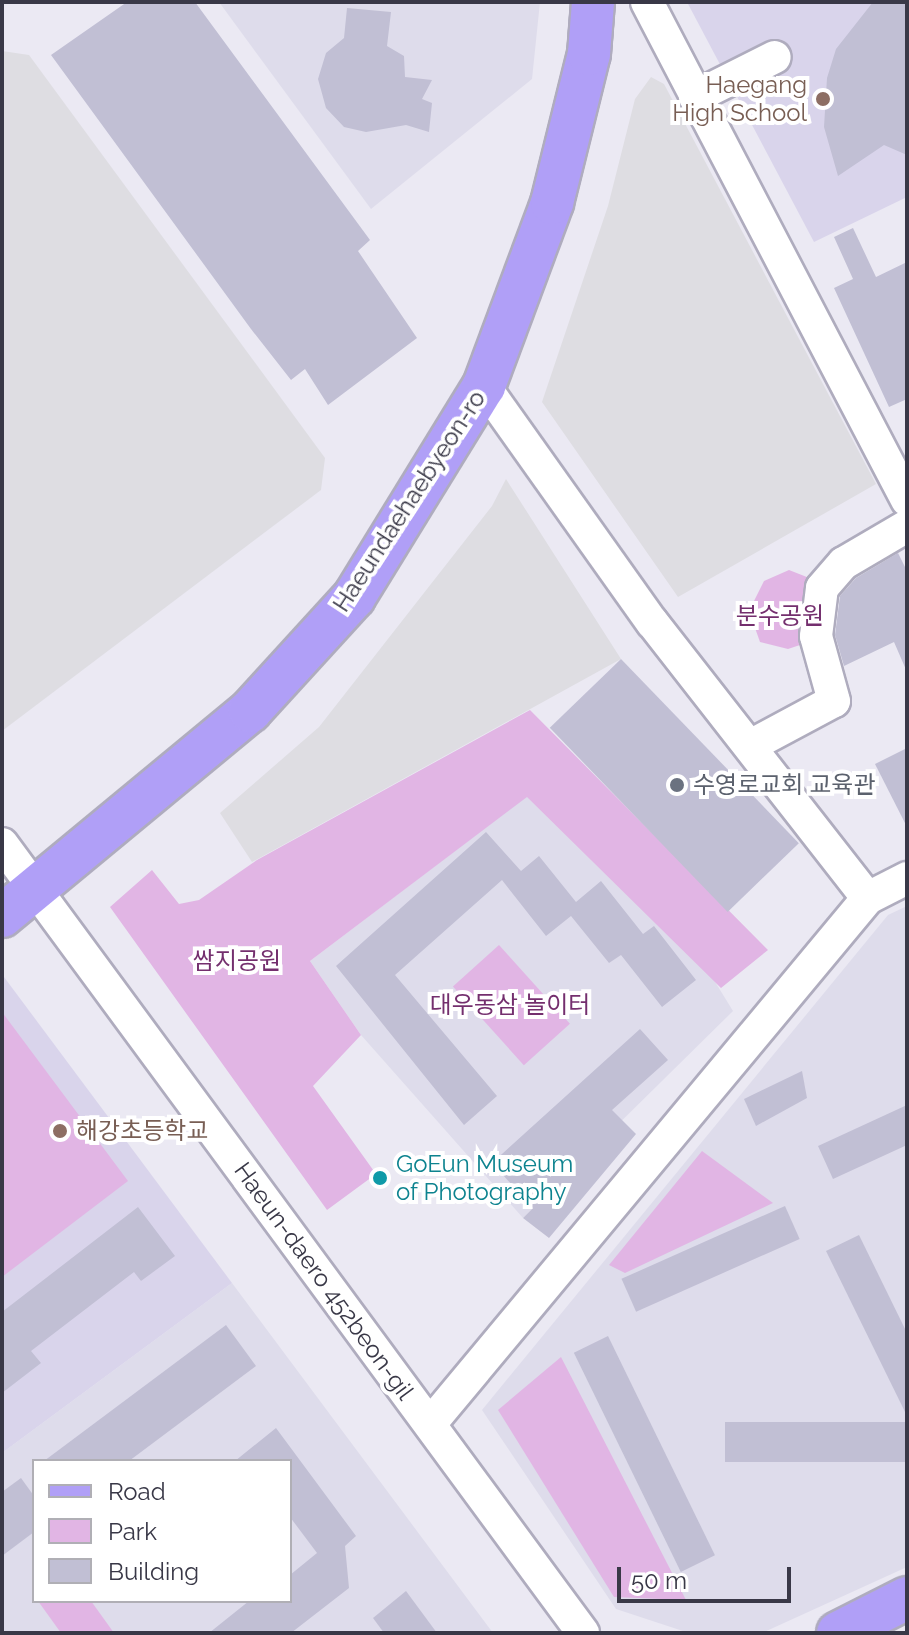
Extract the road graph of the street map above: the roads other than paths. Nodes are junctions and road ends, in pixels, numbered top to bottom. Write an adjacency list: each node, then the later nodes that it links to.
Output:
1 (593, 2): 5 (main road, Haeundaehaebyeon-ro)
2 (647, 2): 4 (street)
3 (775, 57): 4 (street)
4 (695, 97): 6 (street)
5 (484, 386): 8 (street); 11 (main road, Haeundaehaebyeon-ro)
6 (907, 500)
7 (907, 526): 8 (street)
8 (750, 746): 12 (street)
9 (2, 844): 11 (street, Haeun-daero 452beon-gil)
10 (907, 878): 12 (street)
11 (37, 890): 13 (main road, Haeundaehaebyeon-ro); 14 (street, Haeun-daero 452beon-gil)
12 (868, 898): 14 (street)
13 (2, 916)
14 (430, 1424): 16 (street, Haeun-daero 452beon-gil)
15 (907, 1598): 17 (main road)
16 (583, 1633)
17 (838, 1633)

